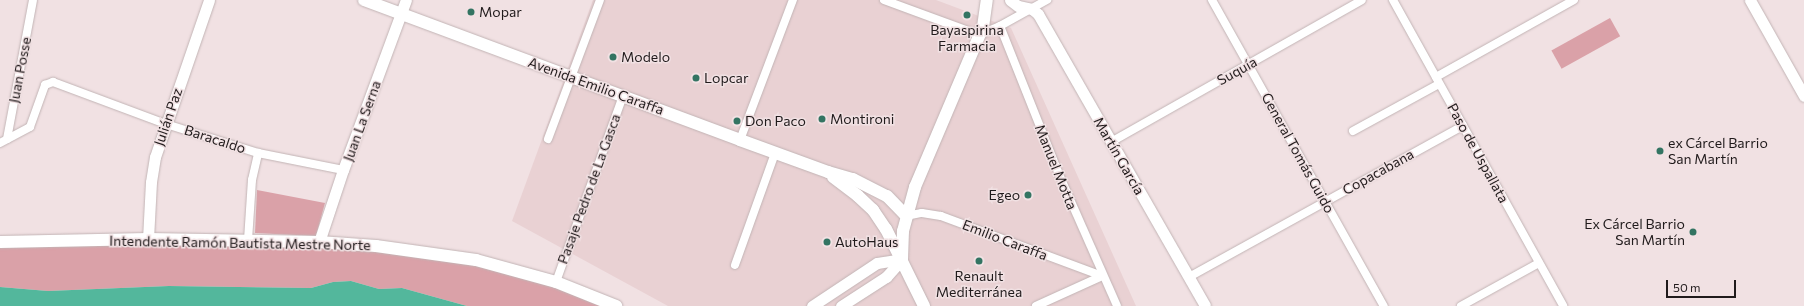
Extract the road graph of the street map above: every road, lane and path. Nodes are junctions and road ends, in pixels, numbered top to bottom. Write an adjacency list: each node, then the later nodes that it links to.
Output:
1 (33, 0): 30 (street, Juan Posse)
2 (209, 0): 25 (street, Julián Paz)
3 (364, 0): 17 (main road, Avenida Emilio Caraffa)
4 (406, 0): 17 (street, Juan La Serna)
5 (600, 0): 21 (street)
6 (793, 0): 29 (street)
7 (884, 0): 19 (street)
8 (987, 0): 19 (main road)
9 (1010, 0): 16 (street)
10 (1047, 0): 16 (street)
11 (1212, 0): 20 (street, General Tomás Guido)
12 (1362, 0): 20 (street, Suquía)
13 (1393, 0): 22 (street, Paso de Uspallata)
14 (1573, 0): 22 (street)
15 (1750, 0): 24 (street)
16 (1032, 9): 18 (street); 31 (street, Martín García)
17 (401, 14): 21 (main road, Avenida Emilio Caraffa); 34 (street, Juan La Serna)
18 (1000, 26): 19 (street); 47 (street, Manuel Motta)
19 (979, 35): 36 (main road)
20 (1249, 64): 31 (street, Suquía); 38 (street, General Tomás Guido)
21 (572, 77): 23 (main road, Avenida Emilio Caraffa); 28 (street)
22 (1438, 81): 26 (street, Paso de Uspallata); 27 (street)
23 (623, 96): 29 (main road, Avenida Emilio Caraffa); 49 (street, Pasaje Pedro de La Gasca)
24 (1804, 96)
25 (166, 124): 30 (street, Baracaldo); 32 (street, Baracaldo); 40 (street, Julián Paz)
26 (1463, 126): 38 (street, Copacabana); 45 (street, Paso de Uspallata)
27 (1352, 131)
28 (548, 139)
29 (740, 140): 33 (main road, Avenida Emilio Caraffa)
30 (4, 141)
31 (1111, 142): 48 (street, Martín García)
32 (258, 153): 34 (street, Baracaldo); 41 (street)
33 (775, 153): 35 (main road, Avenida Emilio Caraffa); 46 (street)
34 (343, 170): 43 (street, Juan La Serna)
35 (828, 172): 37 (main road, Avenida Emilio Caraffa); 44 (main road, Avenida Emilio Caraffa)
36 (915, 187): 37 (main road); 39 (main road)
37 (887, 196): 39 (main road, Avenida Emilio Caraffa)
38 (1324, 201): 48 (street, Copacabana); 57 (street, General Tomás Guido)
39 (906, 216): 44 (main road); 47 (street, Emilio Caraffa)
40 (148, 239): 41 (main road, Intendente Ramón Bautista Mestre Norte); 42 (main road, Intendente Ramón Bautista Mestre Norte)
41 (248, 240): 43 (main road, Intendente Ramón Bautista Mestre Norte)
42 (0, 242)
43 (319, 242): 49 (main road, Intendente Ramón Bautista Mestre Norte)
44 (902, 259): 51 (street); 52 (street); 53 (main road, Avenida Emilio Caraffa)
45 (1539, 263): 58 (street); 59 (street, Paso de Uspallata)
46 (735, 265)
47 (1102, 276): 54 (street); 55 (street, Manuel Motta)
48 (1189, 277): 56 (street, Martín García)
49 (556, 282): 50 (main road, Intendente Ramón Bautista Mestre Norte)
50 (616, 306)
51 (812, 306)
52 (841, 306)
53 (924, 306)
54 (1036, 306)
55 (1117, 306)
56 (1205, 306)
57 (1384, 306)
58 (1461, 306)
59 (1563, 306)

